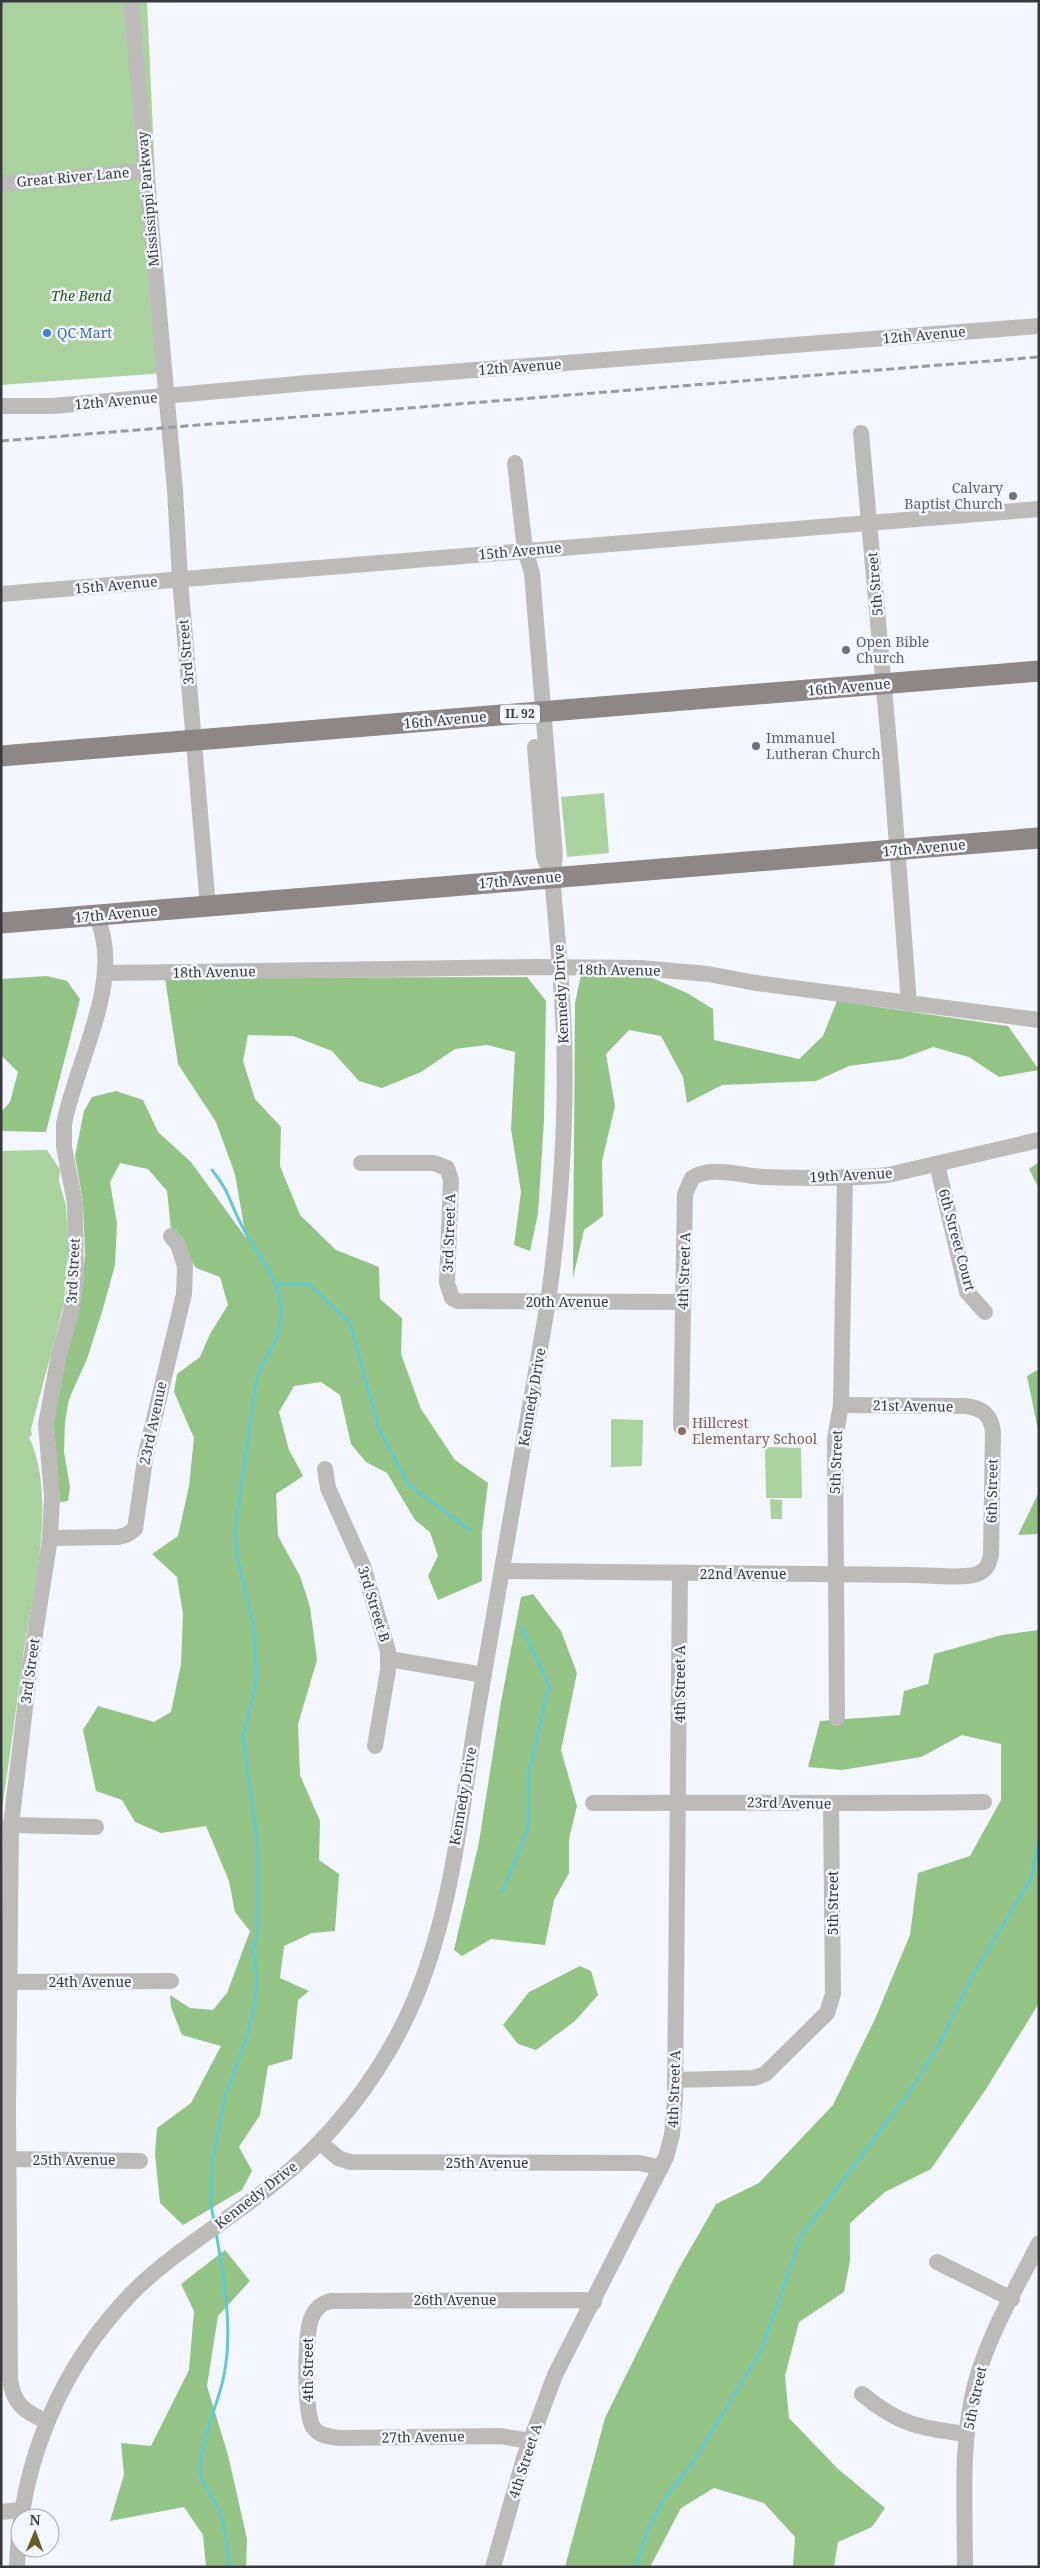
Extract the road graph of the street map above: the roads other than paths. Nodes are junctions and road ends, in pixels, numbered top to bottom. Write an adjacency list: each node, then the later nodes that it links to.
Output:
1 (131, 1): 2 (street, Mississippi Parkway)
2 (145, 171): 3 (street, Great River Lane); 5 (street, Mississippi Parkway)
3 (1, 184)
4 (1039, 326): 5 (street, 12th Avenue)
5 (166, 396): 6 (street, 12th Avenue); 12 (street, 3rd Street)
6 (1, 406)
7 (861, 433): 10 (street, 5th Street)
8 (515, 463): 11 (street, Kennedy Drive)
9 (1039, 509): 10 (street, 15th Avenue)
10 (869, 523): 11 (street, 15th Avenue); 15 (street, 5th Street)
11 (525, 550): 12 (street, 15th Avenue); 16 (street, Kennedy Drive)
12 (180, 579): 13 (street, 15th Avenue); 17 (street, 3rd Street)
13 (1, 594)
14 (1039, 671): 15 (main road, 16th Avenue / IL 92)
15 (884, 684): 16 (main road, 16th Avenue / IL 92); 20 (street, 5th Street)
16 (538, 712): 17 (main road, 16th Avenue / IL 92); 21 (street, Kennedy Drive)
17 (194, 740): 18 (main road, 16th Avenue / IL 92); 22 (street, 3rd Street)
18 (1, 756)
19 (1039, 838): 20 (main road, 17th Avenue)
20 (898, 850): 21 (main road, 17th Avenue); 27 (street, 5th Street)
21 (552, 877): 22 (main road, 17th Avenue); 25 (street, Kennedy Drive)
22 (208, 907): 23 (main road, 17th Avenue)
23 (96, 916): 24 (main road, 17th Avenue); 26 (street, 3rd Street)
24 (1, 923)
25 (560, 969): 26 (street, 18th Avenue); 27 (street, 18th Avenue); 36 (street, Kennedy Drive)
26 (106, 973): 43 (street, 3rd Street)
27 (909, 1004): 28 (street, 18th Avenue)
28 (1039, 1020)
29 (1039, 1140): 31 (street, 19th Avenue)
30 (360, 1163): 35 (street, 3rd Street A)
31 (937, 1164): 32 (street, 19th Avenue); 38 (street, 6th Street Court)
32 (845, 1177): 33 (street, 19th Avenue); 39 (street, 5th Street)
33 (692, 1178): 37 (street, 4th Street A)
34 (171, 1236): 43 (street, 23rd Avenue)
35 (452, 1298): 36 (street, 20th Avenue)
36 (548, 1302): 37 (street, 20th Avenue); 44 (street, Kennedy Drive)
37 (682, 1302): 41 (street, 4th Street A)
38 (985, 1312)
39 (841, 1405): 40 (street, 21st Avenue); 47 (street, 5th Street)
40 (984, 1411): 45 (street, 6th Street)
41 (681, 1426)
42 (325, 1469): 48 (street, 3rd Street B)
43 (50, 1538): 56 (street, 3rd Street)
44 (502, 1571): 46 (street, 22nd Avenue); 49 (street, Kennedy Drive)
45 (982, 1572): 47 (street, 22nd Avenue)
46 (680, 1573): 47 (street, 22nd Avenue); 52 (street, 4th Street A)
47 (835, 1574): 50 (street, 5th Street)
48 (389, 1659): 49 (street); 51 (street, 3rd Street B)
49 (484, 1675): 63 (street, Kennedy Drive)
50 (837, 1718)
51 (375, 1746)
52 (679, 1802): 54 (street, 23rd Avenue); 55 (street, 23rd Avenue); 61 (street, 4th Street A)
53 (984, 1802): 55 (street, 23rd Avenue)
54 (593, 1803)
55 (831, 1804): 61 (street, 5th Street)
56 (12, 1825): 57 (street); 58 (street, 3rd Street)
57 (96, 1827)
58 (5, 1903): 60 (street, 3rd Street)
59 (171, 1981): 60 (street, 24th Avenue)
60 (8, 1982): 62 (street, 3rd Street)
61 (675, 2080): 66 (street, 4th Street A)
62 (4, 2110): 64 (street, 3rd Street)
63 (320, 2142): 66 (street, 25th Avenue); 73 (street, Kennedy Drive)
64 (8, 2159): 65 (street, 25th Avenue); 73 (street, 3rd Street)
65 (140, 2161)
66 (661, 2168): 70 (street, 4th Street A)
67 (1039, 2243): 69 (street, 5th Street)
68 (937, 2262): 69 (street)
69 (1012, 2299): 75 (street, 5th Street)
70 (594, 2302): 71 (street, 26th Avenue); 76 (street, 4th Street A)
71 (318, 2308): 74 (street, 4th Street)
72 (862, 2394): 75 (street)
73 (46, 2421): 77 (street, Kennedy Drive)
74 (318, 2432): 76 (street, 27th Avenue)
75 (967, 2434): 79 (street, 5th Street)
76 (530, 2441): 78 (street, 4th Street A)
77 (21, 2508)
78 (493, 2567)
79 (964, 2567)

